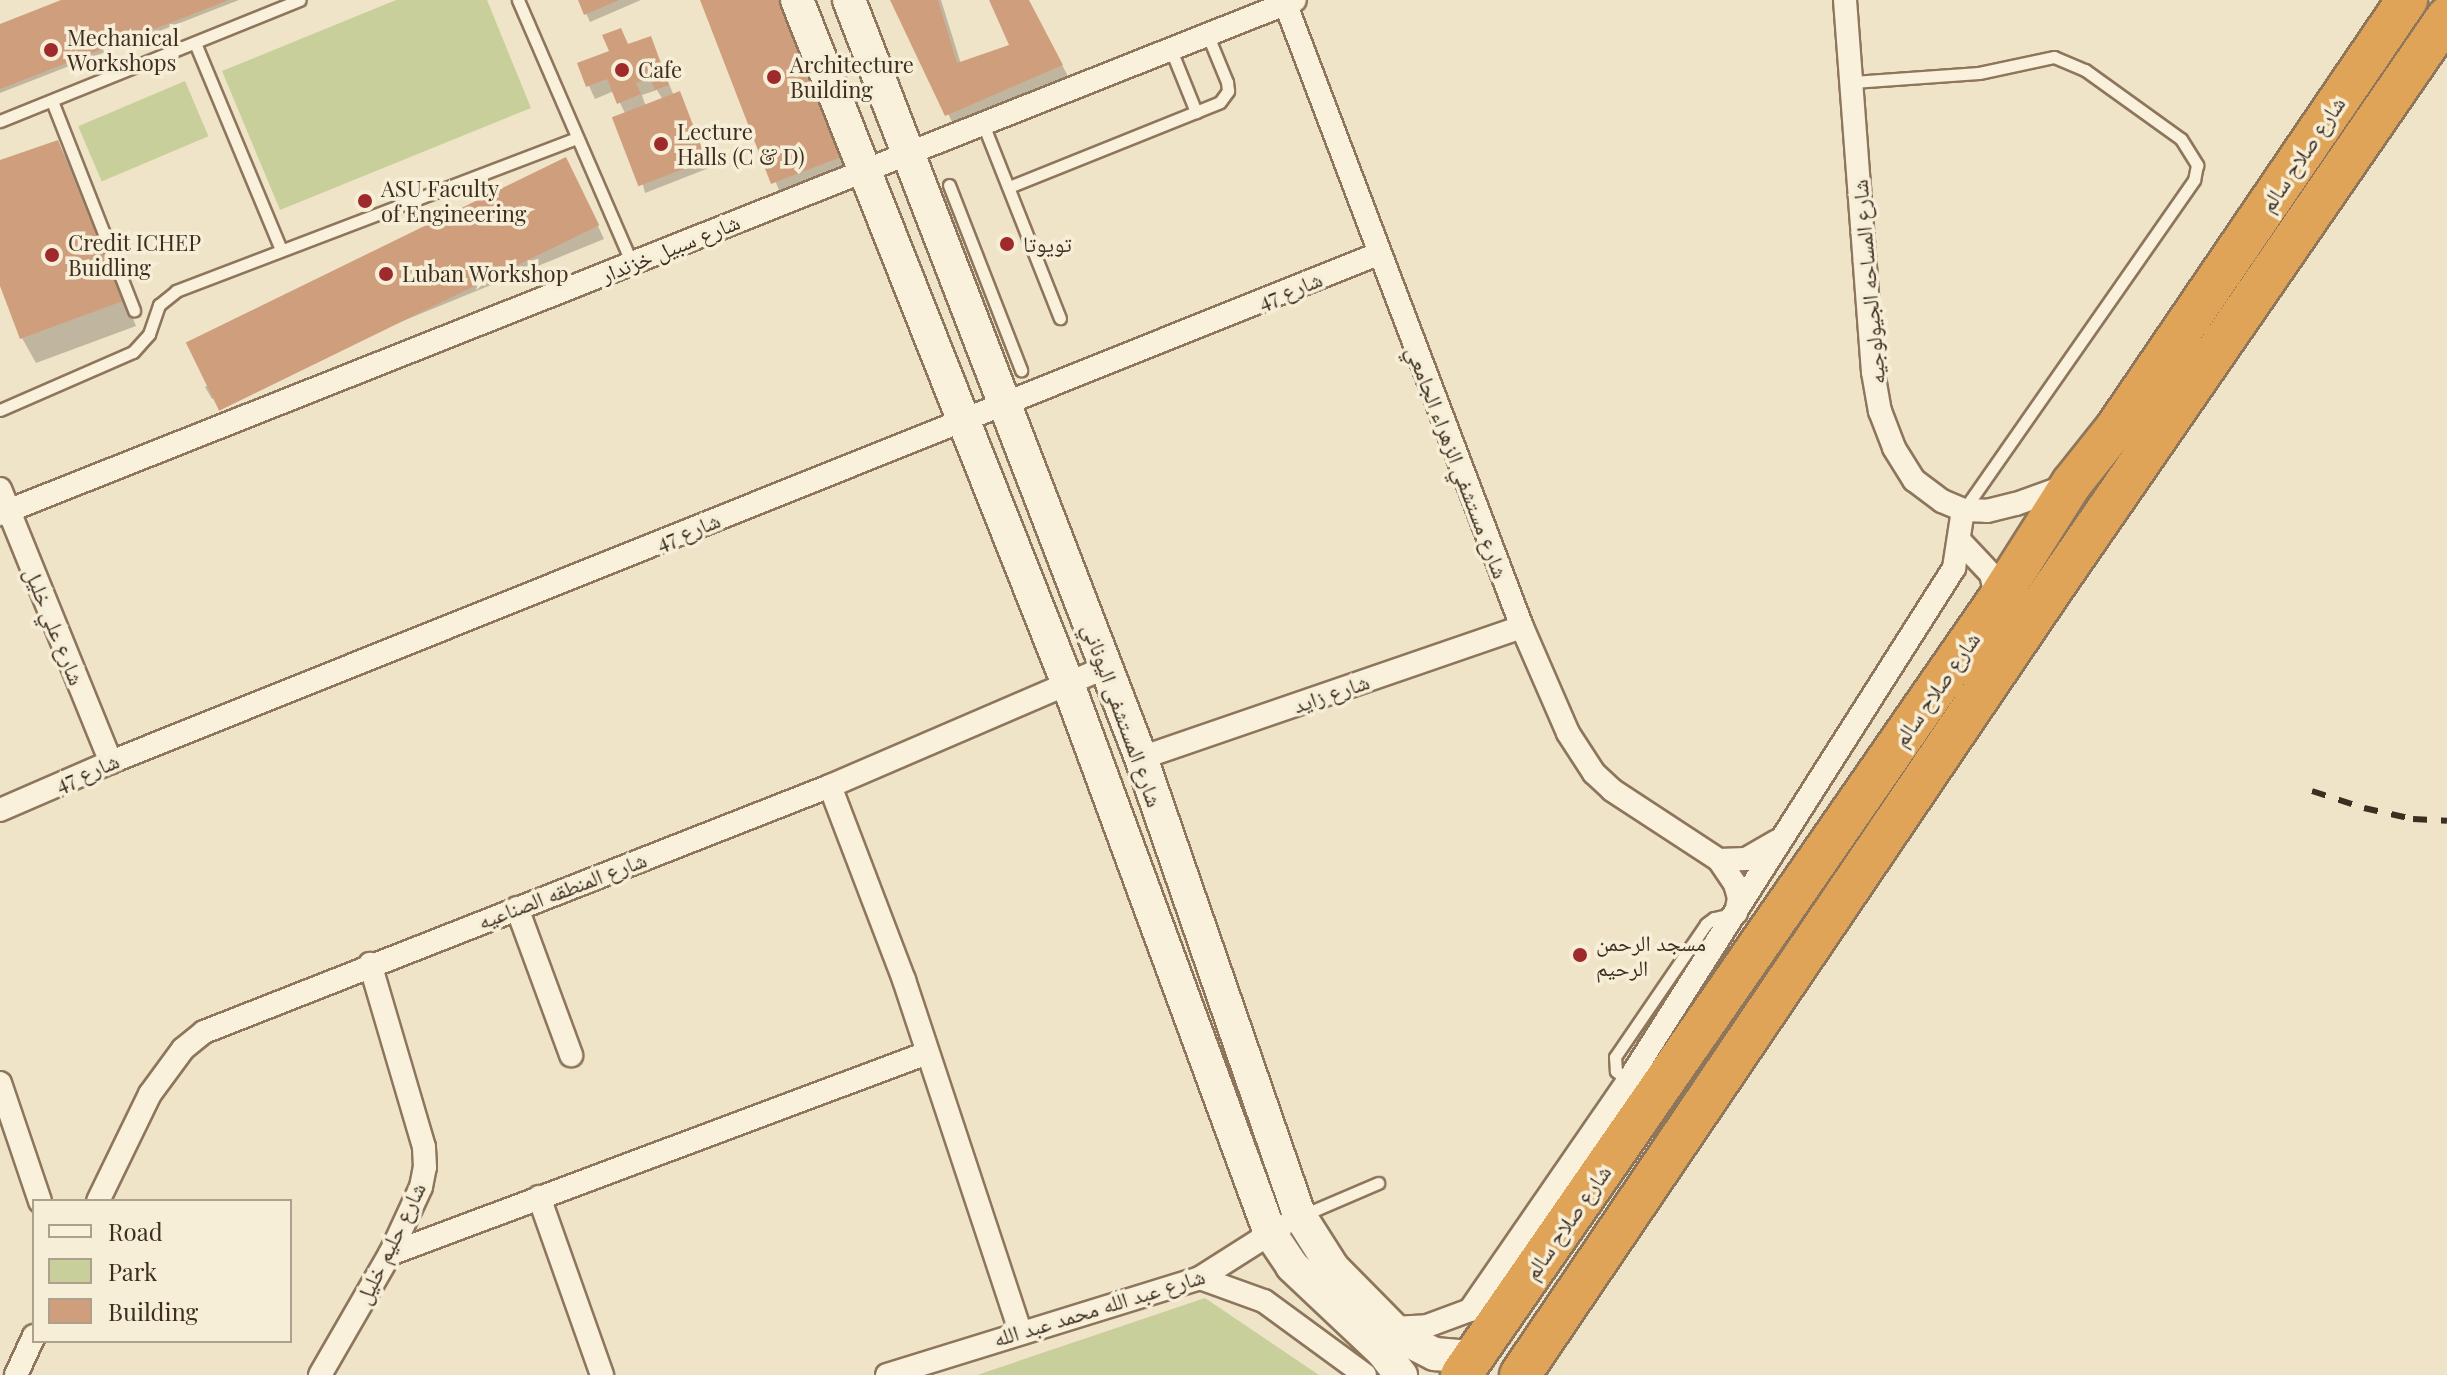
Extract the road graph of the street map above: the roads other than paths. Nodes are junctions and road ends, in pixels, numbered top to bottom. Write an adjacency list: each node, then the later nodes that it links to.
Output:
1 (299, 0): 10 (lane)
2 (518, 0): 17 (lane)
3 (797, 0): 19 (street, شارع المستشفى اليوناني)
4 (849, 0): 18 (street, شارع المستشفى اليوناني)
5 (1845, 0): 12 (street, شارع المساحه الجيولوجيه)
6 (2407, 0): 32 (highway, شارع صلاح سالم)
7 (1288, 1): 9 (street, شارع سبيل خزندار); 23 (street, شارع مستشفي الزهراء الجامعي)
8 (2447, 17): 64 (highway, شارع صلاح سالم)
9 (1208, 36): 11 (street, شارع سبيل خزندار); 14 (lane)
10 (195, 43): 13 (lane); 22 (lane)
11 (1171, 50): 14 (lane); 16 (street, شارع سبيل خزندار)
12 (1853, 82): 34 (street, شارع المساحه الجيولوجيه); 34 (lane)
13 (52, 101): 15 (lane); 26 (lane)
14 (1196, 112): 21 (lane)
15 (0, 121)
16 (983, 124): 18 (street, شارع سبيل خزندار); 21 (lane)
17 (576, 138): 22 (lane); 24 (lane)
18 (908, 156): 19 (street, شارع سبيل خزندار); 25 (street, شارع المستشفى اليوناني)
19 (865, 172): 24 (street, شارع سبيل خزندار); 31 (street, شارع المستشفى اليوناني)
20 (949, 185): 25 (lane)
21 (1009, 187): 27 (lane)
22 (281, 250): 30 (lane)
23 (1378, 254): 29 (street, شارع 47); 37 (street, شارع مستشفي الزهراء الجامعي)
24 (632, 263): 33 (street, شارع سبيل خزندار)
25 (973, 284): 28 (lane); 29 (street, شارع المستشفى اليوناني)
26 (134, 310)
27 (1060, 318)
28 (1021, 370)
29 (1005, 404): 31 (street, شارع 47); 38 (street, شارع المستشفى اليوناني)
30 (0, 410)
31 (964, 421): 39 (street, شارع المستشفى اليوناني); 41 (street, شارع 47)
32 (2072, 483): 34 (street); 36 (highway, شارع صلاح سالم)
33 (3, 505): 41 (street, شارع علي خليل)
34 (1963, 510): 35 (street)
35 (1959, 540): 36 (street); 44 (street)
36 (1997, 601): 63 (highway, شارع صلاح سالم)
37 (1522, 627): 40 (street, شارع زايد); 45 (street, شارع مستشفي الزهراء الجامعي)
38 (1106, 667): 39 (street, شارع المنطقه الصناعيه); 40 (street, شارع المستشفى اليوناني)
39 (1068, 684): 42 (street, شارع المنطقه الصناعيه); 57 (street, شارع المستشفى اليوناني)
40 (1141, 758): 56 (street, شارع المستشفى اليوناني)
41 (111, 762): 43 (street, شارع 47)
42 (830, 786): 46 (street, شارع المنطقه الصناعيه); 49 (street)
43 (0, 810)
44 (1780, 838): 45 (street); 47 (street)
45 (1719, 860): 47 (street, شارع مستشفي الزهراء الجامعي)
46 (517, 908): 48 (street, شارع المنطقه الصناعيه); 50 (street)
47 (1736, 913): 60 (street)
48 (370, 964): 55 (street, شارع المنطقه الصناعيه); 58 (street, شارع حليم خليل)
49 (927, 1053): 53 (street); 61 (street)
50 (571, 1055)
51 (2, 1096): 54 (street)
52 (1378, 1183): 56 (lane)
53 (539, 1197): 58 (street); 67 (street)
54 (39, 1199)
55 (99, 1199)
56 (1300, 1216): 57 (street, شارع عبد الله محمد عبد الله); 60 (street, شارع المستشفى اليوناني)
57 (1270, 1233): 59 (street, شارع عبد الله محمد عبد الله); 70 (street, شارع المستشفى اليوناني)
58 (390, 1254): 66 (street, شارع حليم خليل)
59 (1200, 1278): 61 (street, شارع عبد الله محمد عبد الله); 69 (street)
60 (1392, 1328): 63 (street, شارع المستشفى اليوناني)
61 (1020, 1331): 68 (street, شارع عبد الله محمد عبد الله)
62 (32, 1340): 65 (street)
63 (1467, 1366)
64 (1529, 1368)
65 (16, 1375)
66 (320, 1375)
67 (602, 1375)
68 (887, 1375)
69 (1365, 1375)
70 (1401, 1375)

